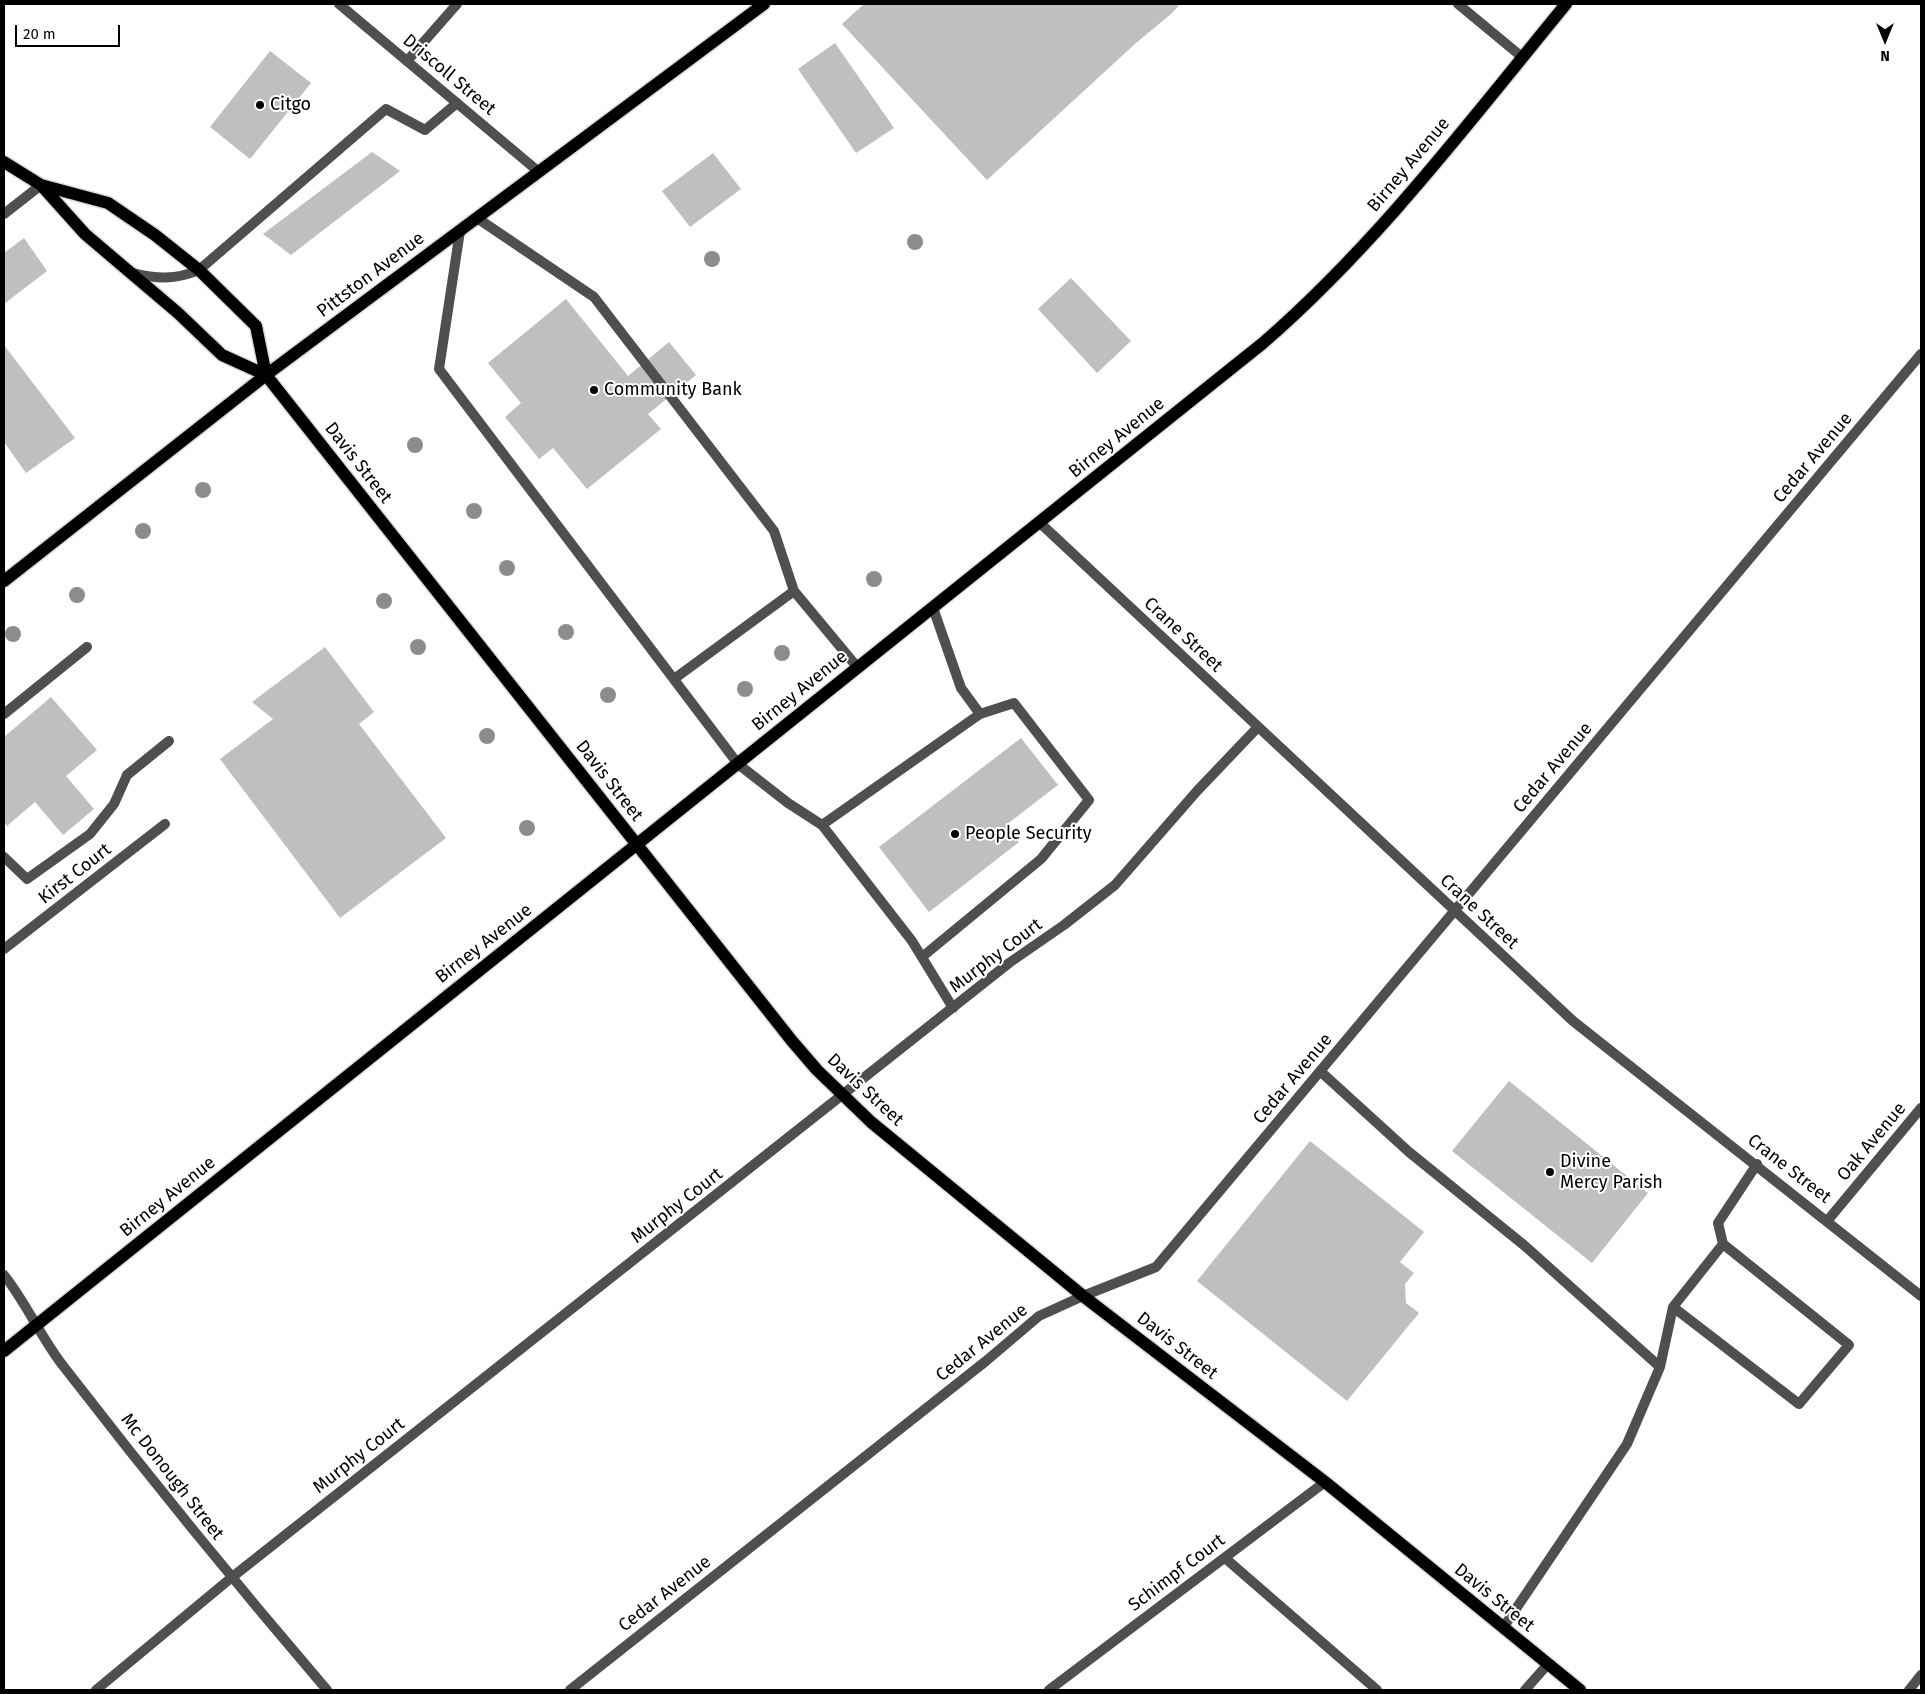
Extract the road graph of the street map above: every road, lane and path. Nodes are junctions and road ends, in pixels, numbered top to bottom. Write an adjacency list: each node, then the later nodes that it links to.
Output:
1 (339, 4): 7 (street, Driscoll Street)
2 (457, 4): 7 (street)
3 (764, 4): 10 (main road, Pittston Avenue)
4 (1458, 4): 6 (street)
5 (1566, 4): 6 (main road, Birney Avenue)
6 (1522, 57): 19 (main road, Birney Avenue)
7 (407, 62): 8 (street, Driscoll Street)
8 (457, 103): 10 (street, Driscoll Street); 15 (street)
9 (4, 162): 11 (main road, Davis Street)
10 (539, 172): 13 (main road, Pittston Avenue)
11 (41, 185): 12 (street); 15 (main road, Davis Street); 16 (main road, Davis Street)
12 (4, 214)
13 (478, 218): 14 (main road, Pittston Avenue); 21 (street)
14 (460, 231): 18 (main road, Pittston Avenue); 25 (street)
15 (198, 270): 16 (street); 18 (main road, Davis Street)
16 (133, 273): 18 (main road, Davis Street)
17 (1921, 354): 35 (street, Cedar Avenue)
18 (266, 375): 20 (main road, Pittston Avenue); 33 (main road, Davis Street)
19 (1039, 522): 22 (main road, Birney Avenue); 28 (street, Crane Street)
20 (4, 581)
21 (794, 590): 24 (street); 25 (street)
22 (933, 608): 24 (main road, Birney Avenue); 27 (street)
23 (87, 647): 26 (street)
24 (858, 668): 30 (main road, Birney Avenue)
25 (674, 680): 30 (street)
26 (4, 714)
27 (980, 714): 32 (street); 37 (street)
28 (1258, 727): 35 (street, Crane Street); 38 (street, Murphy Court)
29 (169, 740): 34 (street)
30 (738, 764): 32 (street); 33 (main road, Birney Avenue)
31 (165, 824): 36 (street, Kirst Court)
32 (822, 825): 37 (street)
33 (637, 845): 40 (main road, Davis Street); 49 (main road, Birney Avenue)
34 (4, 857)
35 (1454, 912): 39 (street, Cedar Avenue); 42 (street, Crane Street)
36 (4, 950)
37 (922, 957): 38 (street)
38 (954, 1008): 40 (street, Murphy Court)
39 (1320, 1071): 46 (street, Cedar Avenue); 51 (street)
40 (843, 1096): 46 (main road, Davis Street); 54 (street, Murphy Court)
41 (1921, 1108): 43 (street, Oak Avenue)
42 (1757, 1164): 43 (street, Crane Street); 44 (street)
43 (1828, 1220): 47 (street, Crane Street)
44 (1723, 1244): 48 (street); 48 (street)
45 (4, 1275): 49 (street, Mc Donough Street)
46 (1083, 1296): 52 (main road, Davis Street); 60 (street, Cedar Avenue)
47 (1921, 1296)
48 (1673, 1307): 51 (street)
49 (37, 1325): 50 (main road, Birney Avenue); 54 (street, Mc Donough Street)
50 (4, 1351)
51 (1660, 1367): 55 (street)
52 (1325, 1482): 53 (street, Schimpf Court); 55 (main road, Davis Street)
53 (1224, 1558): 61 (street, Schimpf Court); 62 (street)
54 (231, 1578): 58 (street, Murphy Court); 59 (street, Mc Donough Street)
55 (1504, 1628): 56 (main road, Davis Street)
56 (1548, 1664): 63 (street); 64 (main road, Davis Street)
57 (1921, 1674): 65 (street)
58 (96, 1690)
59 (327, 1690)
60 (570, 1690)
61 (1049, 1690)
62 (1377, 1690)
63 (1525, 1690)
64 (1580, 1690)
65 (1909, 1690)

